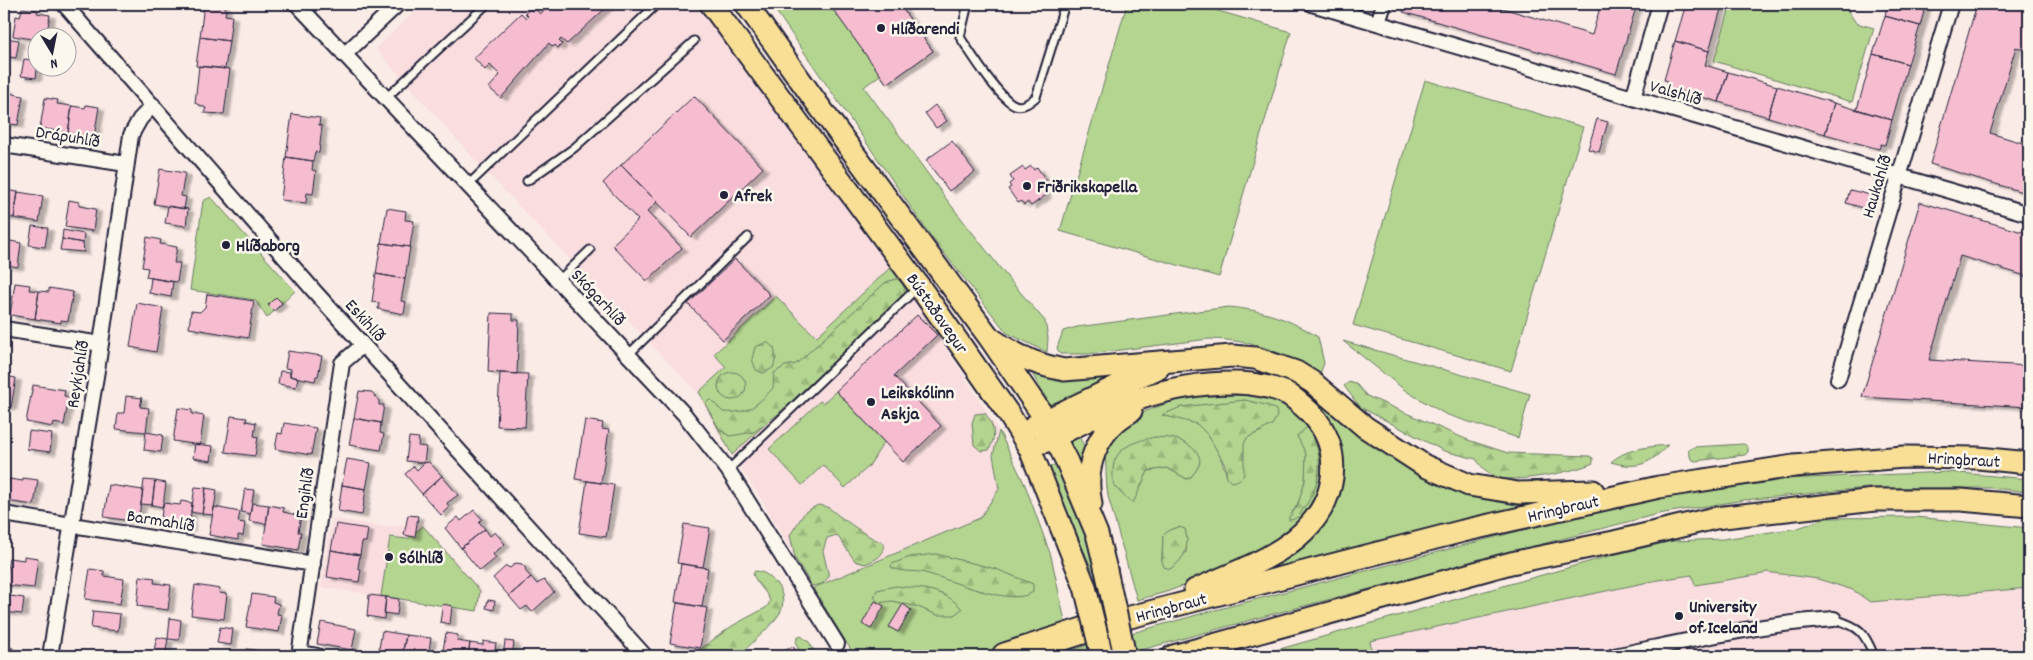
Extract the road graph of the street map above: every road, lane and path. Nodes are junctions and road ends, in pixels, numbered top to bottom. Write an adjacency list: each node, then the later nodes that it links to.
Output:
1 (64, 4): 20 (street, Eskihlíð)
2 (297, 4): 17 (street, Skógarhlíð)
3 (398, 4): 17 (street)
4 (487, 4): 18 (lane)
5 (657, 4): 25 (lane)
6 (711, 4): 30 (main road, Bústaðavegur)
7 (746, 4): 32 (main road, Bústaðavegur)
8 (968, 4): 9 (lane)
9 (1065, 4)
10 (1312, 4): 14 (street, Valshlíð)
11 (1384, 4): 15 (street)
12 (1660, 4): 19 (street)
13 (1951, 4): 23 (street, Haukahlíð)
14 (1354, 10): 15 (street, Valshlíð)
15 (1378, 23): 19 (street, Valshlíð)
16 (694, 41): 24 (lane)
17 (344, 54): 18 (street, Skógarhlíð)
18 (386, 98): 25 (street, Skógarhlíð)
19 (1633, 98): 23 (street, Valshlíð)
20 (153, 105): 22 (street, Reykjahlíð); 34 (street, Eskihlíð)
21 (4, 144): 22 (street, Drápuhlíð)
22 (126, 164): 33 (street, Reykjahlíð)
23 (1899, 177): 26 (street, Valshlíð); 37 (street, Haukahlíð)
24 (527, 181)
25 (468, 185): 29 (street, Skógarhlíð)
26 (2029, 214)
27 (748, 237): 35 (lane)
28 (590, 250): 29 (lane)
29 (558, 281): 35 (street, Skógarhlíð)
30 (919, 286): 40 (main road, Bústaðavegur); 42 (lane)
31 (4, 329): 33 (street)
32 (989, 337): 36 (main road); 39 (main road, Bústaðavegur)
33 (101, 344): 46 (street, Reykjahlíð)
34 (363, 345): 49 (street, Engihlíð); 57 (street, Eskihlíð)
35 (628, 355): 42 (street, Skógarhlíð)
36 (1182, 360): 39 (main road); 43 (main road)
37 (1838, 379)
38 (1172, 390): 39 (main road); 47 (main road); 50 (main road)
39 (1050, 428): 40 (main road); 47 (main road, Bústaðavegur)
40 (1026, 441): 59 (main road, Bústaðavegur, bridge)
41 (2029, 463): 43 (main road, Hringbraut)
42 (728, 470): 53 (street, Skógarhlíð)
43 (1658, 487): 50 (main road, Hringbraut)
44 (2029, 506): 48 (main road)
45 (4, 514): 46 (street, Barmahlíð)
46 (72, 524): 49 (street, Barmahlíð); 55 (street, Reykjahlíð)
47 (1097, 534): 60 (main road, Bústaðavegur, bridge)
48 (1614, 542): 61 (main road); 62 (main road)
49 (313, 564): 54 (street, Engihlíð)
50 (1146, 613): 52 (main road, Hringbraut)
51 (1834, 618): 63 (street); 64 (lane)
52 (1107, 623): 58 (highway)
53 (837, 644)
54 (299, 655): 56 (street)
55 (50, 656)
56 (317, 656)
57 (645, 656)
58 (1005, 656)
59 (1102, 656)
60 (1125, 656)
61 (1172, 656)
62 (1226, 656)
63 (1614, 656)
64 (1874, 656)

